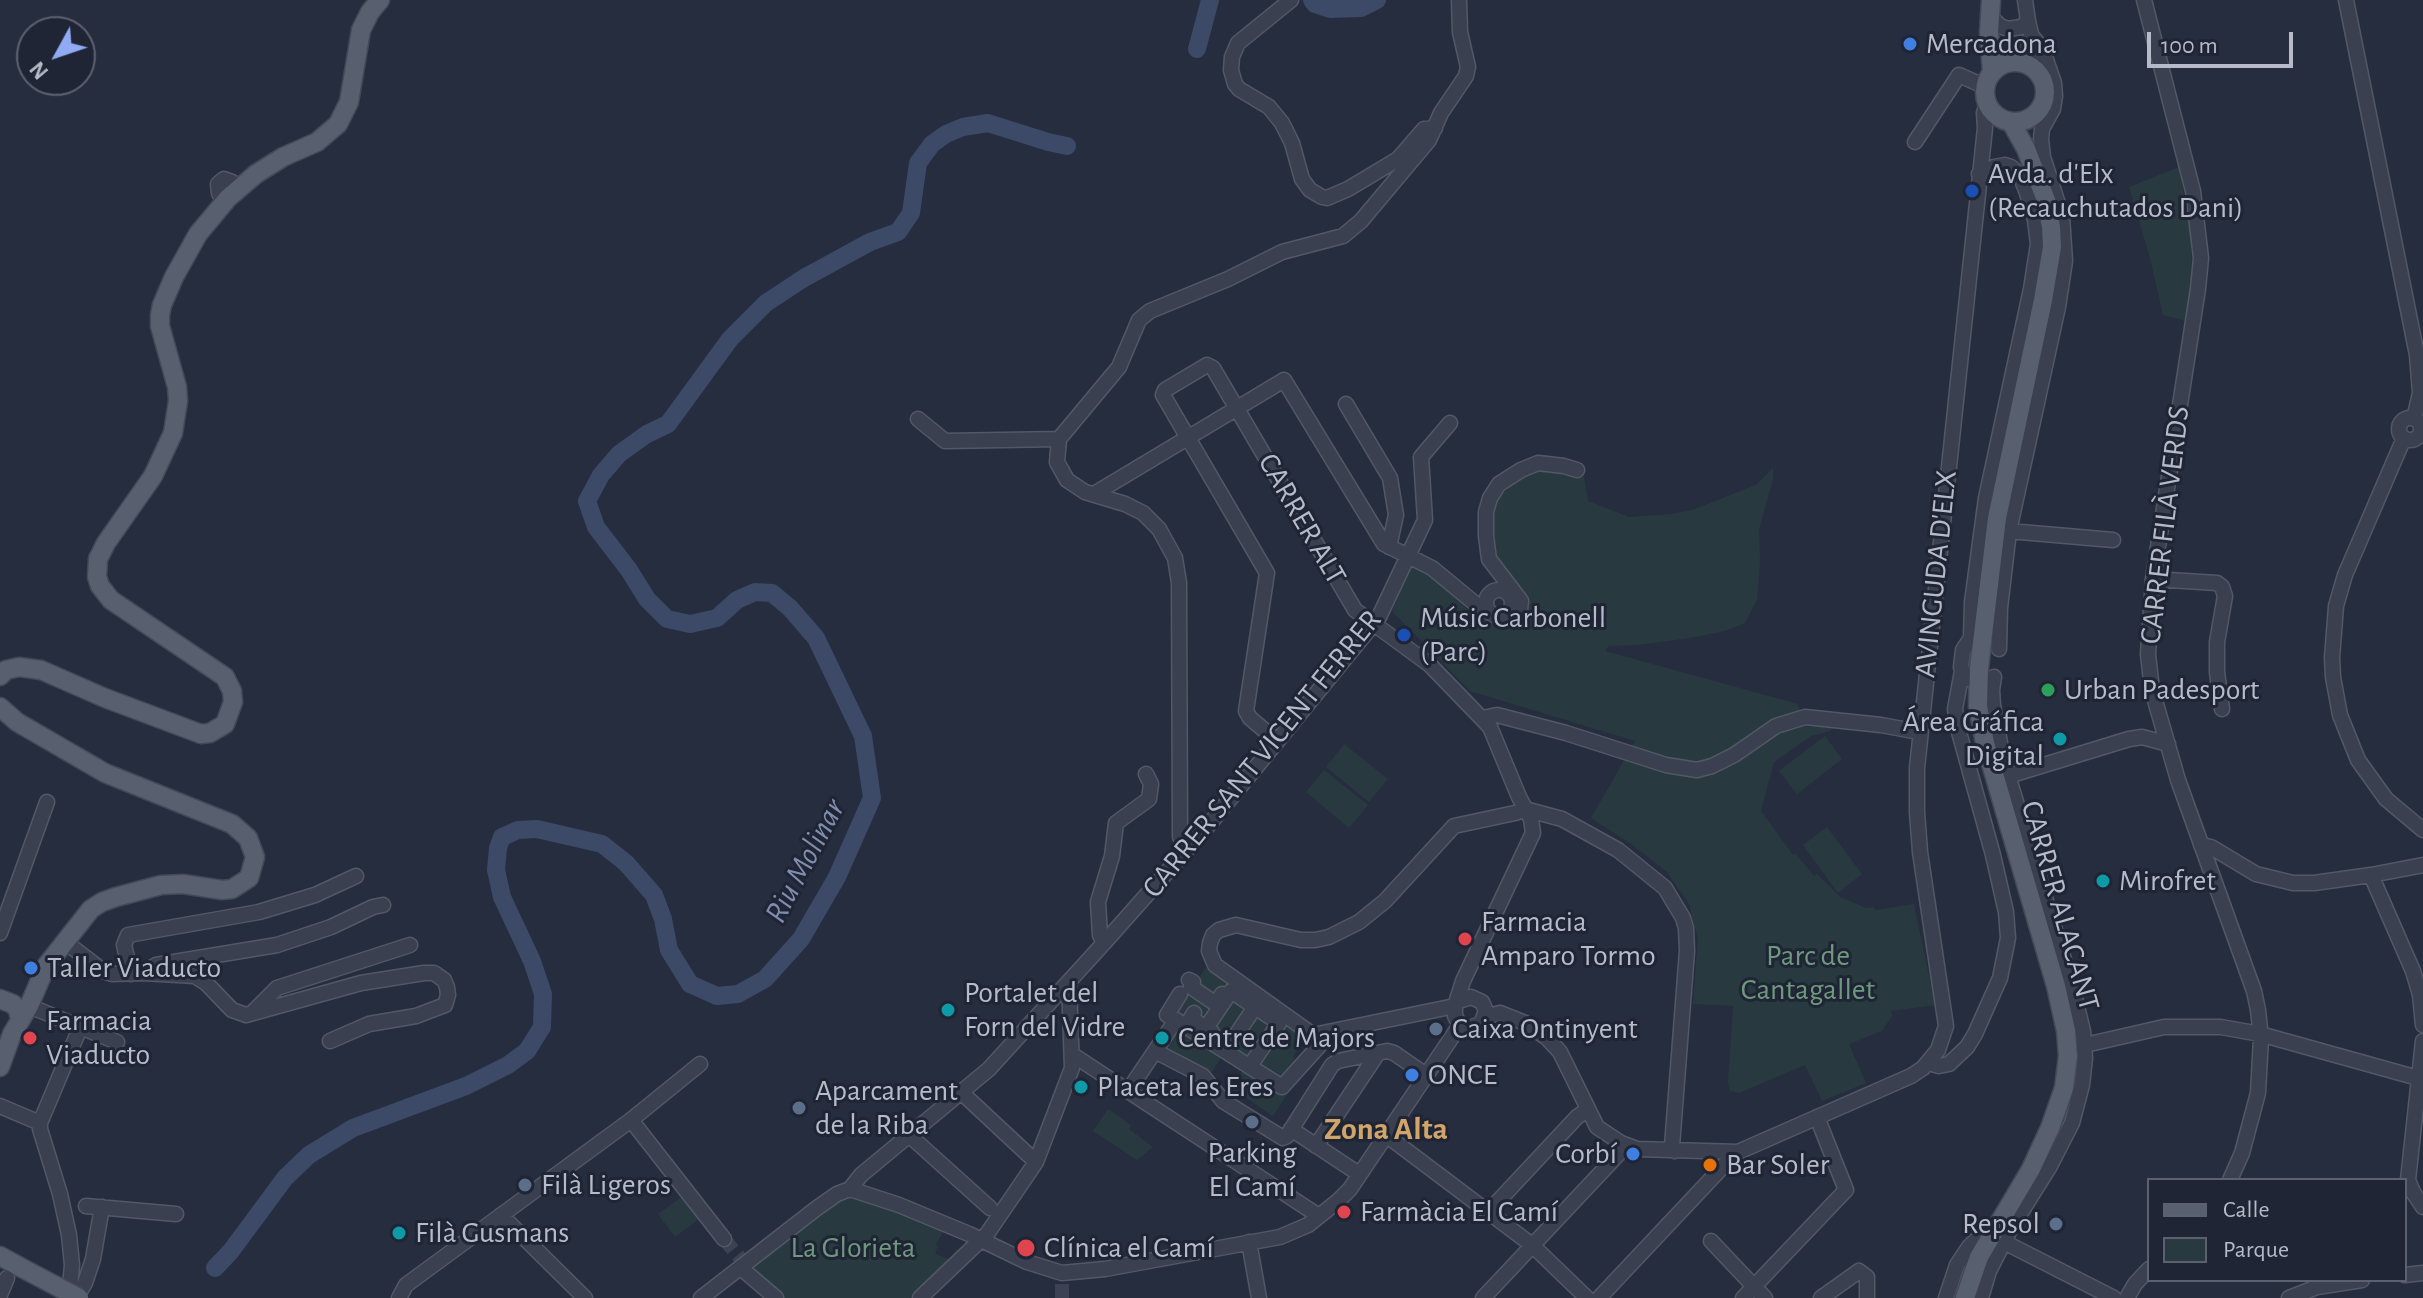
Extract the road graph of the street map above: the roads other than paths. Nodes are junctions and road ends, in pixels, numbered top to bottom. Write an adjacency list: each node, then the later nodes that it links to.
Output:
1 (380, 0): 33 (main road)
2 (1291, 0): 12 (street)
3 (1459, 0): 12 (street)
4 (2025, 0): 8 (street)
5 (2144, 0): 30 (street, CARRER FILÀ VERDS)
6 (2346, 0): 46 (street)
7 (1989, 16): 8 (street); 9 (main road); 11 (main road)
8 (2030, 28): 9 (street); 10 (street); 17 (street, CARRER ALACANT)
9 (2019, 62): 10 (main road); 11 (main road)
10 (2041, 77): 11 (main road)
11 (1998, 107): 13 (street); 14 (street, AVINGUDA D'ELX); 15 (main road, CARRER ALACANT)
12 (1435, 128): 23 (street)
13 (1915, 142)
14 (1979, 174): 16 (street, CARRER ALACANT); 38 (street, AVINGUDA D'ELX)
15 (2051, 227): 16 (street, CARRER ALACANT); 17 (street, CARRER ALACANT); 32 (main road, CARRER ALACANT)
16 (2038, 244): 32 (street, CARRER ALACANT)
17 (2065, 244): 26 (street, CARRER ALACANT)
18 (1346, 404): 28 (street)
19 (1237, 408): 22 (street); 22 (street, CARRER ALT); 28 (street); 31 (street, CARRER ALT)
20 (918, 419): 23 (street)
21 (1450, 423): 29 (street, CARRER SANT VICENT FERRER)
22 (1187, 438): 25 (street); 39 (street)
23 (1059, 439): 25 (street)
24 (1577, 470): 29 (street)
25 (1094, 494): 49 (street)
26 (2009, 531): 27 (street, CARRER FILÀ VERDS); 32 (street, CARRER ALACANT)
27 (2113, 540)
28 (1389, 547): 29 (street)
29 (1408, 556): 31 (street, CARRER SANT VICENT FERRER)
30 (2153, 579): 36 (street); 40 (street, CARRER FILÀ VERDS)
31 (1374, 624): 37 (street, CARRER ALT); 39 (street, CARRER SANT VICENT FERRER)
32 (1986, 635): 34 (main road, CARRER ALACANT)
33 (0, 676)
34 (1979, 680): 42 (street, CARRER ALACANT); 85 (street); 118 (main road, CARRER ALACANT)
35 (0, 707): 55 (main road)
36 (2222, 709)
37 (1483, 718): 38 (street); 44 (street, CARRER ALT)
38 (1919, 732): 85 (street, AVINGUDA D'ELX)
39 (1277, 741): 49 (street, CARRER SANT VICENT FERRER)
40 (2168, 744): 42 (street); 48 (street, CARRER FILÀ VERDS)
41 (1146, 774): 56 (street)
42 (2008, 776): 80 (street, CARRER ALACANT)
43 (47, 802): 54 (street)
44 (1525, 809): 45 (street); 47 (street, CARRER ALT); 74 (street)
45 (1553, 816): 47 (street); 102 (street)
46 (2423, 830)
47 (1533, 833): 63 (street)
48 (2201, 845): 51 (street); 75 (street, CARRER FILÀ VERDS)
49 (1188, 848): 56 (street, CARRER SANT VICENT FERRER)
50 (2423, 865): 51 (street)
51 (2371, 875): 70 (street)
52 (356, 876): 58 (street)
53 (383, 905): 58 (street)
54 (0, 933)
55 (64, 941): 58 (street); 73 (main road)
56 (1104, 943): 60 (street, CARRER SANT VICENT FERRER)
57 (410, 945): 66 (street)
58 (137, 973): 66 (street)
59 (1189, 980): 61 (street)
60 (1069, 982): 83 (street); 91 (street, CARRER SANT VICENT FERRER)
61 (1227, 987)
62 (1180, 994): 67 (street)
63 (1457, 1003): 68 (street); 69 (street); 74 (street)
64 (1255, 1007): 72 (street); 79 (street); 84 (street)
65 (1194, 1013): 72 (street)
66 (250, 1015): 76 (street)
67 (1167, 1015)
68 (1485, 1017): 69 (street); 93 (street)
69 (1460, 1025): 87 (street)
70 (2423, 1025)
71 (80, 1028): 73 (street); 78 (street); 96 (street)
72 (1206, 1028): 79 (street)
73 (8, 1031)
74 (1319, 1034): 89 (street)
75 (2260, 1034): 80 (street); 88 (street); 106 (street, CARRER FILÀ VERDS)
76 (330, 1041)
77 (2423, 1041): 88 (street)
78 (117, 1042)
79 (1230, 1044): 84 (street)
80 (2085, 1045): 118 (street, CARRER ALACANT)
81 (1155, 1051): 89 (street); 90 (street); 97 (street)
82 (1378, 1053): 87 (street); 97 (street); 100 (street)
83 (1073, 1055): 90 (street); 104 (street)
84 (1254, 1060): 89 (street)
85 (1929, 1063): 94 (street)
86 (700, 1064): 95 (street)
87 (1426, 1075): 99 (street)
88 (2418, 1078): 110 (street)
89 (1285, 1081)
90 (1128, 1091): 115 (street)
91 (962, 1093): 98 (street, CARRER SANT VICENT FERRER); 104 (street)
92 (0, 1106): 96 (street)
93 (1587, 1110): 101 (street); 112 (street)
94 (1817, 1117): 103 (street); 127 (street)
95 (631, 1120): 114 (street); 116 (street)
96 (40, 1123): 129 (street)
97 (1291, 1129): 100 (street)
98 (909, 1135): 107 (street, CARRER SANT VICENT FERRER); 111 (street)
99 (1386, 1135): 105 (street); 112 (street)
100 (1316, 1146): 105 (street)
101 (1626, 1146): 102 (street); 121 (street)
102 (1674, 1151): 103 (street)
103 (1738, 1152): 139 (street)
104 (1036, 1162): 117 (street)
105 (1359, 1174): 115 (street)
106 (2231, 1178)
107 (850, 1189): 117 (street); 123 (street, CARRER SANT VICENT FERRER)
108 (86, 1206): 109 (street)
109 (102, 1207): 113 (street); 130 (street)
110 (2423, 1207)
111 (990, 1208)
112 (1489, 1211): 121 (street)
113 (176, 1214)
114 (501, 1215): 131 (street); 132 (street)
115 (1319, 1216): 120 (street)
116 (724, 1239)
117 (982, 1239): 120 (street); 135 (street)
118 (1997, 1240): 142 (street); 143 (main road, CARRER ALACANT); 144 (street, CARRER ALACANT); 145 (street)
119 (1711, 1241): 127 (street)
120 (1249, 1242): 136 (street)
121 (1532, 1245): 137 (street); 138 (street)
122 (0, 1256): 125 (main road)
123 (742, 1264): 133 (street, CARRER SANT VICENT FERRER); 134 (street)
124 (2147, 1271): 146 (street)
125 (15, 1273): 128 (street); 130 (main road, bridge)
126 (2349, 1282): 147 (street)
127 (1754, 1294)
128 (0, 1295)
129 (69, 1298)
130 (77, 1298)
131 (399, 1298)
132 (585, 1298)
133 (701, 1298)
134 (776, 1298)
135 (920, 1298)
136 (1259, 1298)
137 (1483, 1298)
138 (1587, 1298)
139 (1599, 1298)
140 (1821, 1298): 141 (street)
141 (1867, 1298)
142 (1946, 1298)
143 (1965, 1298)
144 (1981, 1298)
145 (2114, 1298)
146 (2127, 1298)
147 (2289, 1298)

